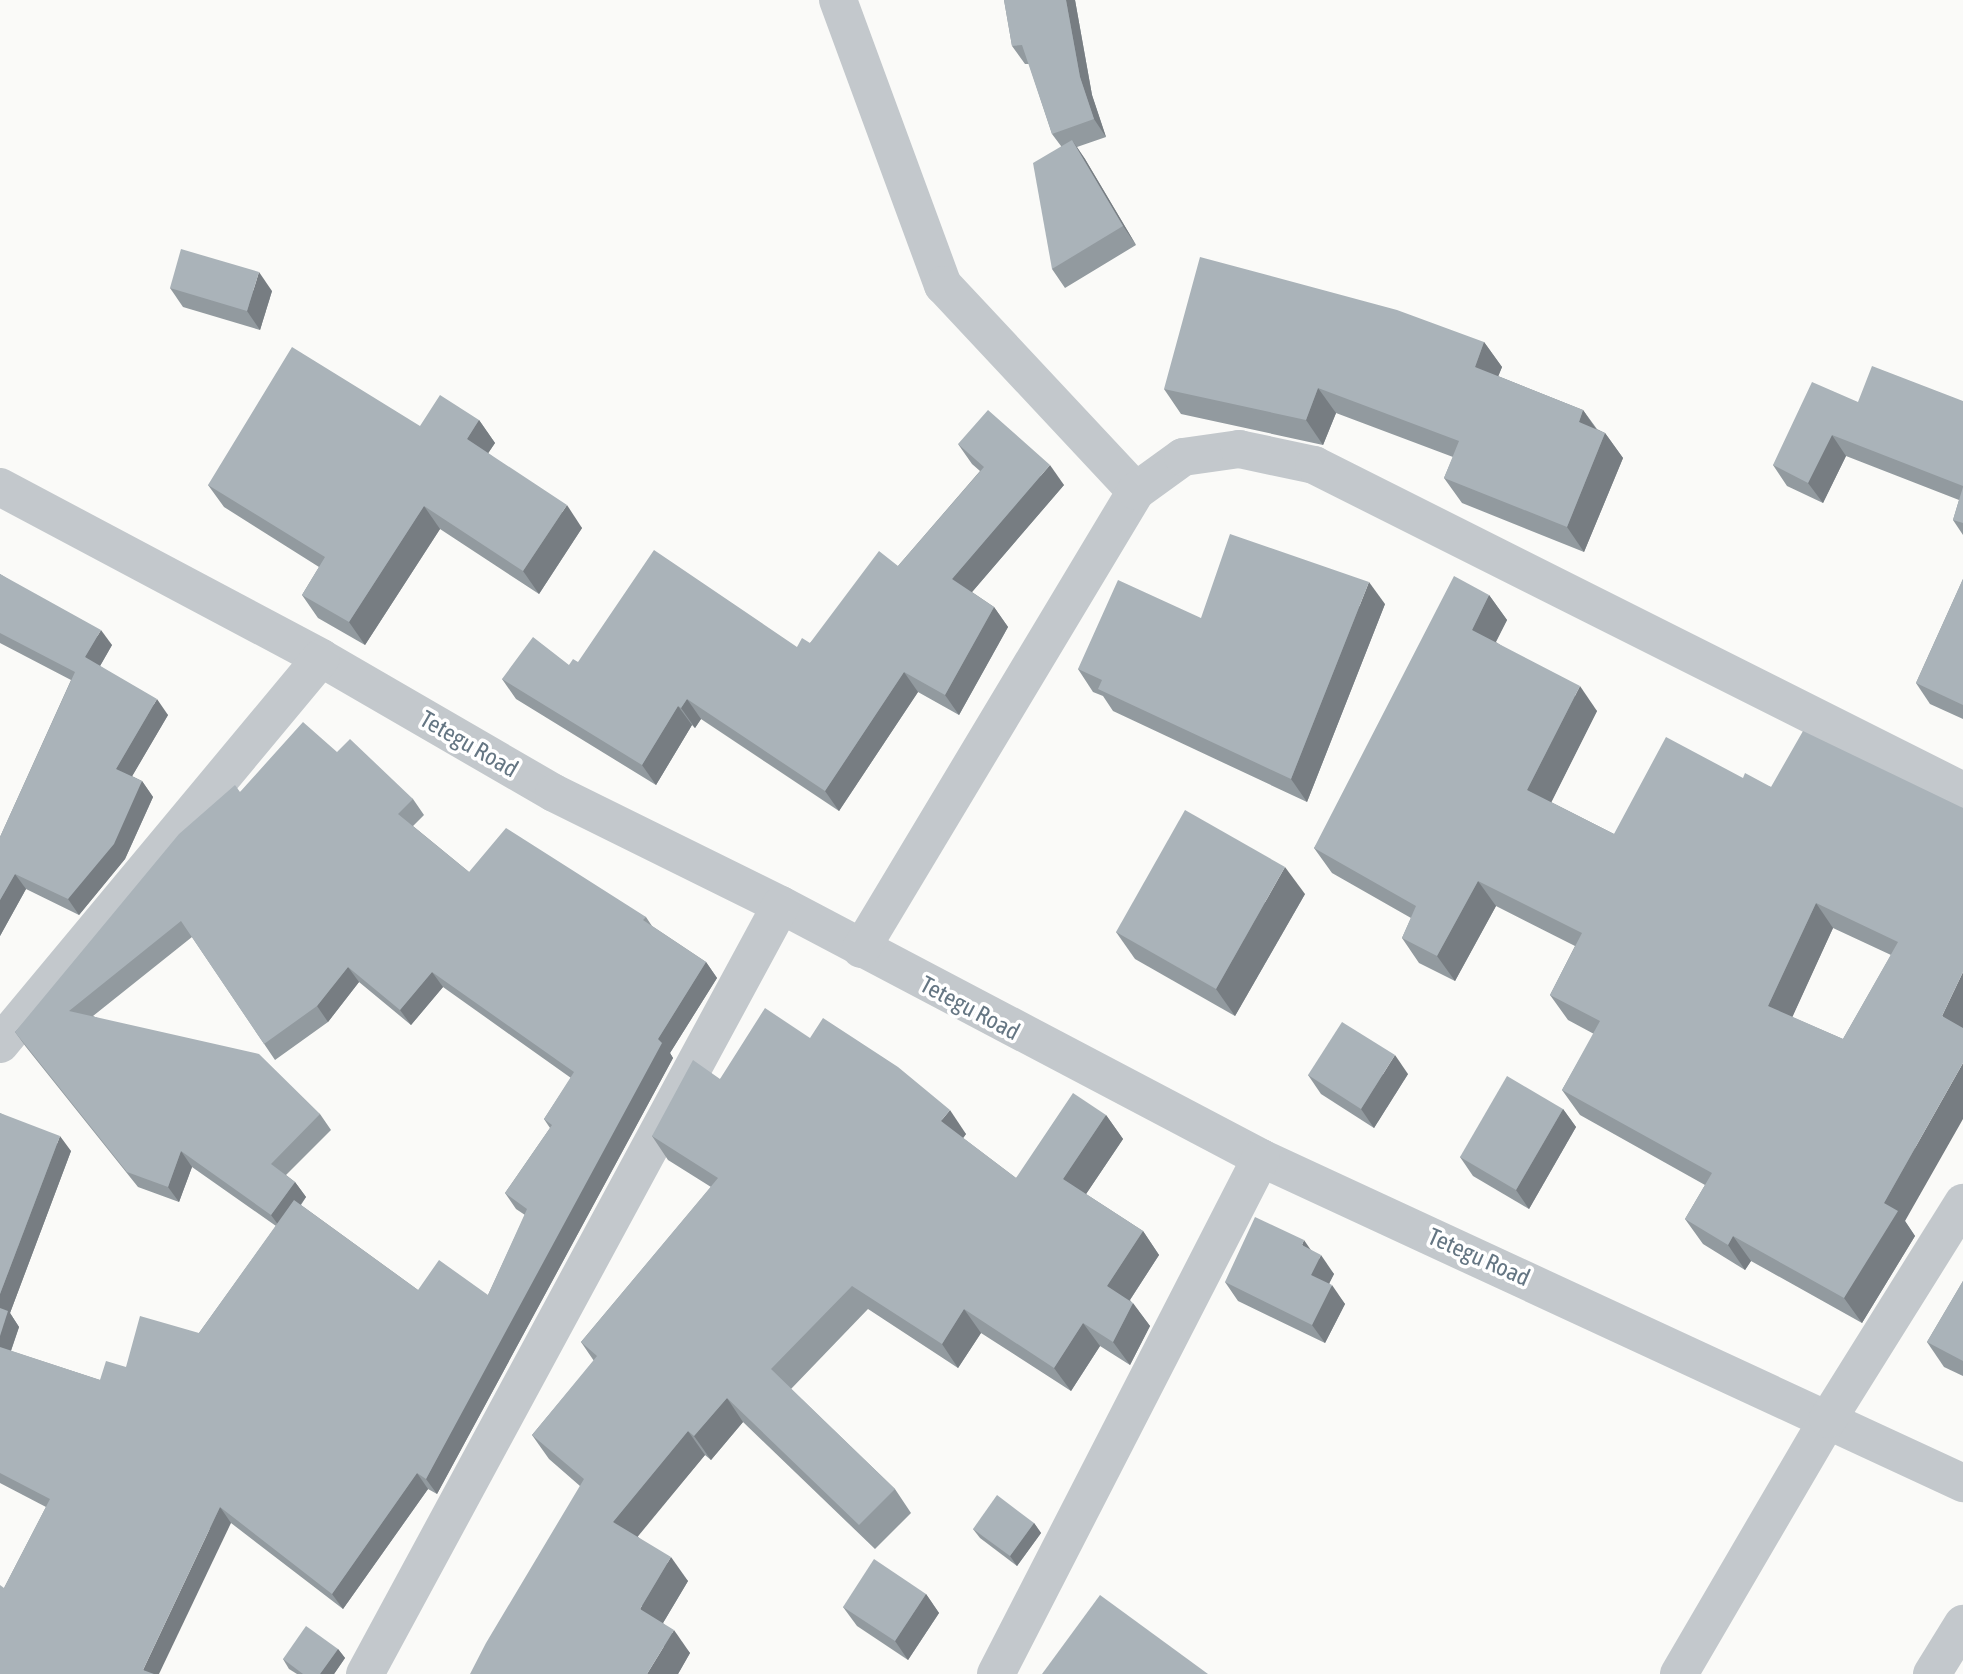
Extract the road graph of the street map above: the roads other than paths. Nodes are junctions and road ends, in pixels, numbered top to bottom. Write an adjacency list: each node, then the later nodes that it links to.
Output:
1 (838, 0): 3 (street)
2 (0, 487): 4 (street, Tetegu Road)
3 (1136, 491): 5 (street); 7 (street)
4 (321, 658): 6 (street, Tetegu Road); 8 (street)
5 (1963, 791)
6 (781, 905): 7 (street, Tetegu Road); 14 (street)
7 (861, 949): 9 (street, Tetegu Road)
8 (0, 1044)
9 (1261, 1158): 11 (street, Tetegu Road); 15 (street)
10 (1963, 1203): 11 (street)
11 (1828, 1419): 12 (street, Tetegu Road); 16 (street)
12 (1963, 1483)
13 (1963, 1624): 17 (street)
14 (365, 1674)
15 (996, 1674)
16 (1679, 1674)
17 (1932, 1674)

